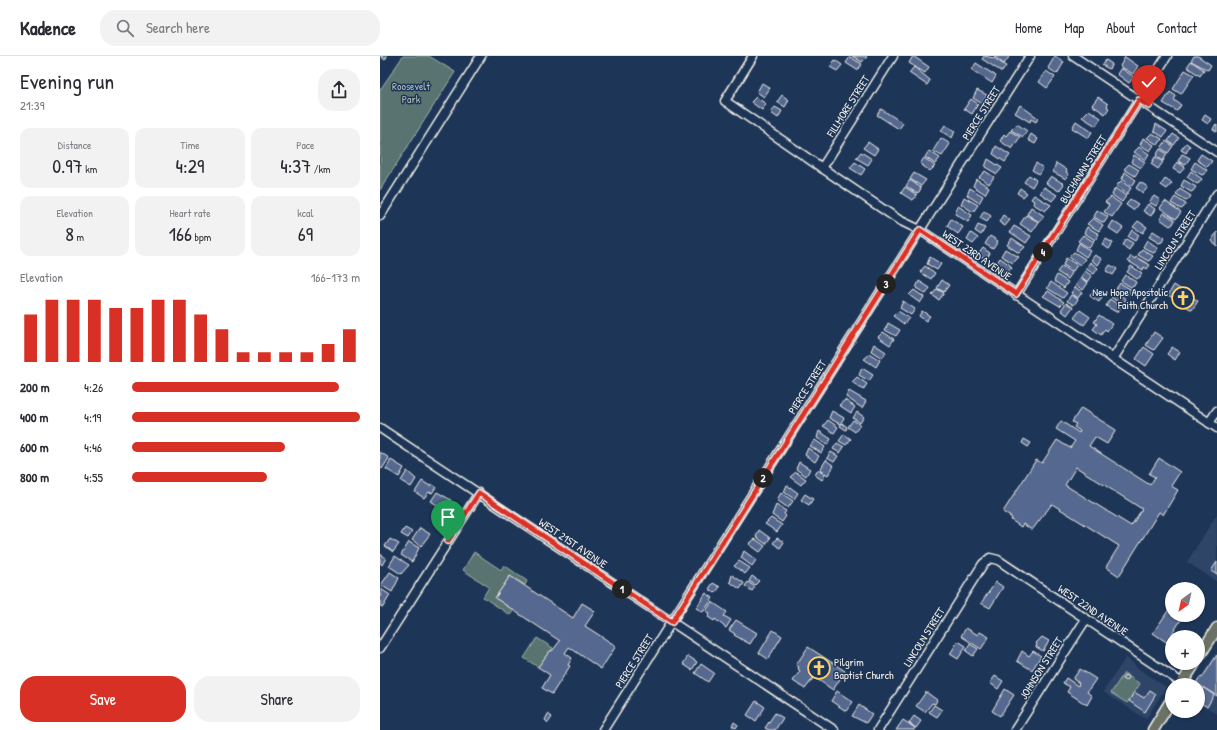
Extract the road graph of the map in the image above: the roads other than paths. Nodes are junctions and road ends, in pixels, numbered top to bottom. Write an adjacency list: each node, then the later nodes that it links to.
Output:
1 (481, 56): 11 (street)
2 (753, 56): 9 (street, WEST 23RD AVENUE)
3 (893, 56): 9 (street, FILLMORE STREET)
4 (1030, 56): 12 (street, PIERCE STREET)
5 (1073, 56): 7 (street)
6 (1167, 56): 7 (street, BUCHANAN STREET)
7 (1139, 100): 8 (street); 13 (street, BUCHANAN STREET)
8 (1217, 152)
9 (822, 168): 12 (street, WEST 23RD AVENUE)
10 (1217, 194): 14 (street, LINCOLN STREET)
11 (380, 216)
12 (920, 230): 13 (street, WEST 23RD AVENUE); 22 (street, PIERCE STREET)
13 (1016, 294): 14 (street, WEST 23RD AVENUE)
14 (1113, 359): 16 (street, WEST 23RD AVENUE)
15 (1217, 411): 16 (street)
16 (1209, 423): 18 (street, WEST 23RD AVENUE)
17 (380, 428): 19 (street, WEST 21ST AVENUE)
18 (1217, 428)
19 (479, 493): 22 (street, WEST 21ST AVENUE); 25 (street)
20 (990, 558): 21 (street, WEST 22ND AVENUE); 30 (street, LINCOLN STREET)
21 (1086, 619): 26 (street, WEST 22ND AVENUE); 31 (street, JOHNSON STREET)
22 (672, 622): 28 (street, PIERCE STREET); 29 (street, WEST 21ST AVENUE)
23 (1217, 628): 24 (main road)
24 (1205, 647)
25 (380, 648)
26 (1173, 678)
27 (1165, 710): 32 (main road)
28 (603, 730)
29 (834, 730)
30 (878, 730)
31 (1015, 730)
32 (1153, 730)

